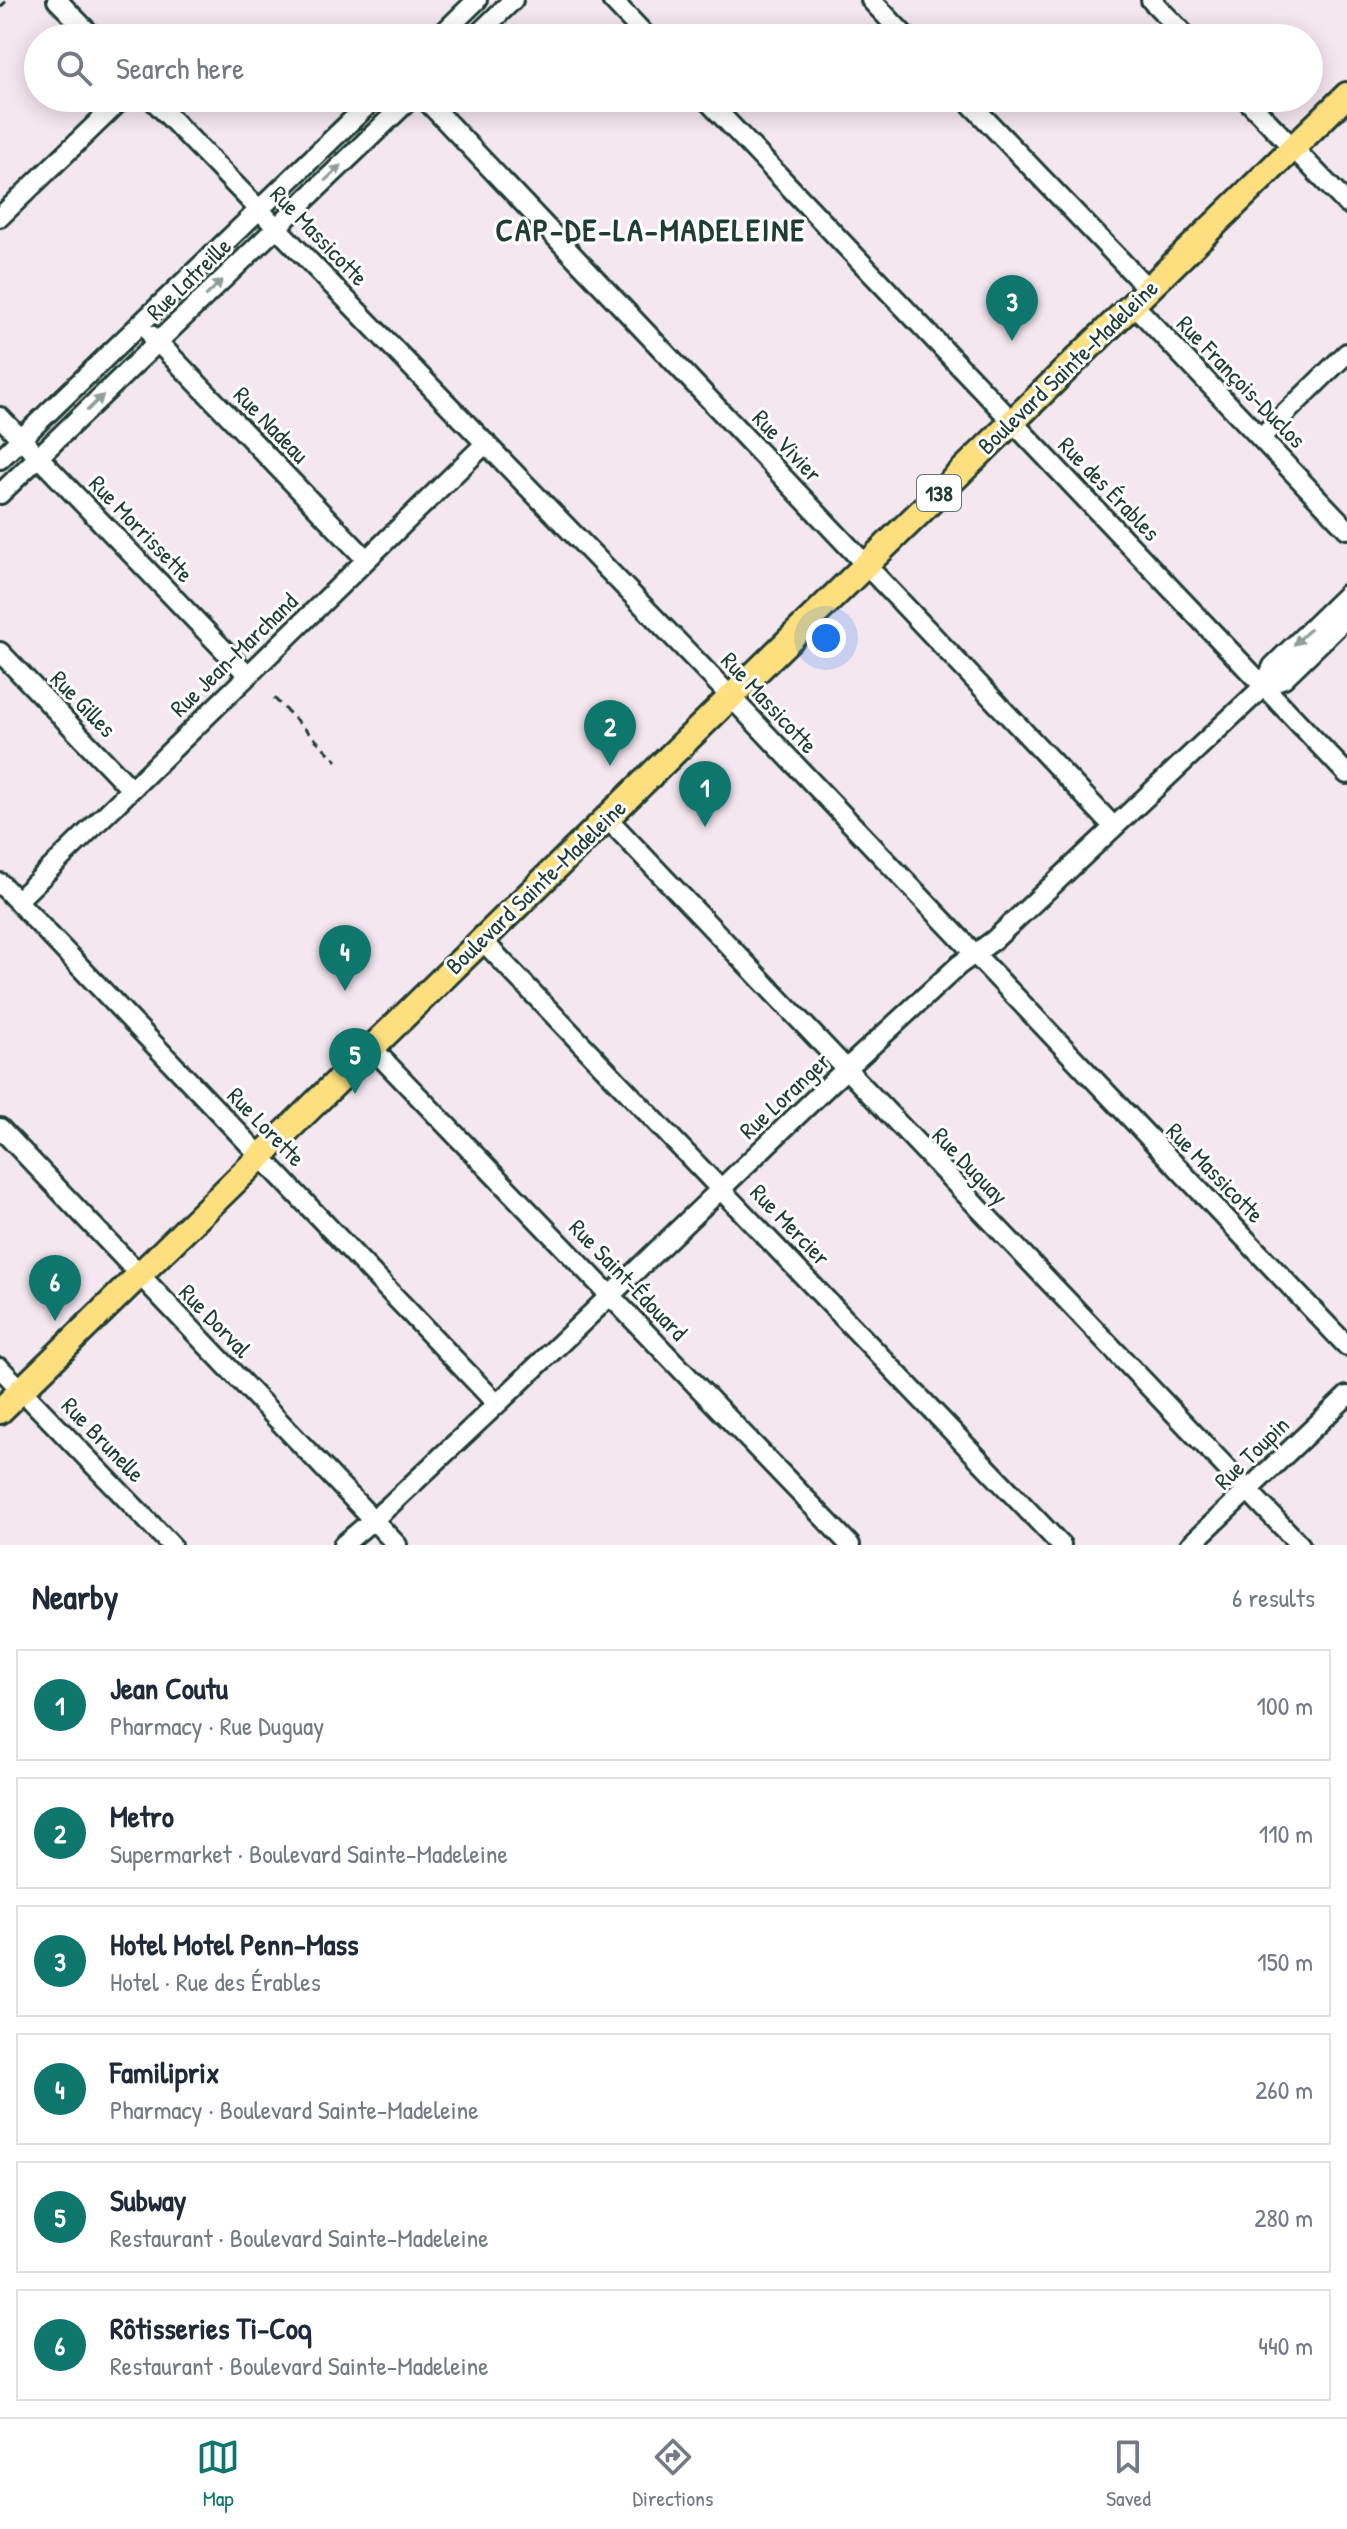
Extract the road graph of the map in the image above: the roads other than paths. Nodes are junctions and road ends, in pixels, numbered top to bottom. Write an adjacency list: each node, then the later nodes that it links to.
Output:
1 (57, 0): 7 (street)
2 (477, 0): 8 (street)
3 (513, 0): 9 (street)
4 (612, 0): 10 (street)
5 (871, 0): 11 (street)
6 (1151, 0): 12 (street)
7 (80, 24)
8 (452, 24)
9 (488, 24)
10 (635, 24)
11 (894, 24)
12 (1174, 24)
13 (1347, 95): 22 (main road, Boulevard Sainte-Madeleine / 138)
14 (109, 112): 25 (street)
15 (165, 112): 24 (street, Rue Massicotte)
16 (360, 112): 24 (street, Rue Latreille)
17 (396, 112): 26 (street, Rue Latreille, one-way to 17)
18 (437, 112): 41 (street, Rue Vivier)
19 (718, 112): 32 (street, Rue des Érables)
20 (977, 112): 27 (street, Rue François-Duclos)
21 (1259, 112): 22 (street)
22 (1294, 148): 23 (street); 27 (main road, Boulevard Sainte-Madeleine / 138)
23 (1347, 204)
24 (260, 209): 26 (street, Rue Massicotte); 28 (street, Rue Latreille)
25 (0, 217)
26 (277, 227): 29 (street, Rue Latreille, one-way to 26); 35 (street, Rue Massicotte)
27 (1140, 296): 32 (main road, Boulevard Sainte-Madeleine / 138); 33 (street, Rue François-Duclos)
28 (141, 324): 29 (street, Rue Nadeau); 34 (street, Rue Latreille)
29 (158, 342): 36 (street, Rue Latreille, one-way to 29); 40 (street, Rue Nadeau)
30 (1347, 353): 33 (street)
31 (0, 417): 34 (street, Rue Morrissette)
32 (1012, 422): 41 (main road, Boulevard Sainte-Madeleine / 138); 46 (street, Rue des Érables)
33 (1261, 437): 39 (street, Rue François-Duclos)
34 (21, 439): 36 (street, Rue Morrissette); 37 (street, Rue Latreille)
35 (486, 443): 40 (street, Rue Jean-Marchand); 47 (street, Rue Massicotte)
36 (38, 457): 38 (street, Rue Latreille); 45 (street, Rue Morrissette)
37 (0, 459)
38 (0, 494)
39 (1347, 529)
40 (366, 559): 45 (street, Rue Jean-Marchand)
41 (865, 564): 47 (main road, Boulevard Sainte-Madeleine / 138); 51 (street, Rue Vivier)
42 (1347, 594): 46 (street, Rue Loranger, one-way to 46)
43 (1347, 617): 46 (street, Rue Loranger)
44 (0, 652): 49 (street, Rue Gilles)
45 (248, 675): 49 (street, Rue Jean-Marchand)
46 (1264, 686): 48 (street, Rue des Érables); 51 (street, Rue Loranger)
47 (731, 698): 50 (main road, Boulevard Sainte-Madeleine / 138); 55 (street, Rue Massicotte)
48 (1347, 774)
49 (131, 789): 53 (street, Rue Jean-Marchand)
50 (608, 819): 54 (main road, Boulevard Sainte-Madeleine / 138); 57 (street, Rue Duguay)
51 (1114, 827): 55 (street, Rue Loranger)
52 (0, 883): 53 (street, Rue Lorette)
53 (17, 901): 59 (street, Rue Lorette)
54 (482, 940): 56 (main road, Boulevard Sainte-Madeleine / 138); 60 (street, Rue Mercier)
55 (973, 954): 57 (street, Rue Loranger); 63 (street, Rue Massicotte)
56 (372, 1048): 59 (main road, Boulevard Sainte-Madeleine / 138); 62 (street, Rue Saint-Édouard)
57 (846, 1071): 60 (street, Rue Loranger); 69 (street, Rue Duguay)
58 (0, 1128): 61 (street, Rue Dorval)
59 (261, 1156): 61 (main road, Boulevard Sainte-Madeleine / 138); 67 (street, Rue Lorette)
60 (722, 1188): 62 (street, Rue Loranger); 75 (street, Rue Mercier)
61 (138, 1275): 65 (main road, Boulevard Sainte-Madeleine / 138); 70 (street, Rue Dorval)
62 (610, 1295): 67 (street, Rue Loranger); 74 (street, Rue Saint-Édouard)
63 (1347, 1346)
64 (0, 1368): 65 (street, Rue Brunelle)
65 (22, 1390): 68 (main road, Boulevard Sainte-Madeleine / 138); 71 (street, Rue Brunelle)
66 (1347, 1396): 69 (street, Rue Toupin)
67 (497, 1404): 70 (street, Rue Loranger)
68 (0, 1411)
69 (1248, 1491): 76 (street, Rue Toupin); 77 (street, Rue Duguay)
70 (372, 1519): 72 (street, Rue Loranger); 73 (street, Rue Dorval)
71 (171, 1545)
72 (343, 1545)
73 (397, 1545)
74 (850, 1545)
75 (1061, 1545)
76 (1190, 1545)
77 (1300, 1545)

